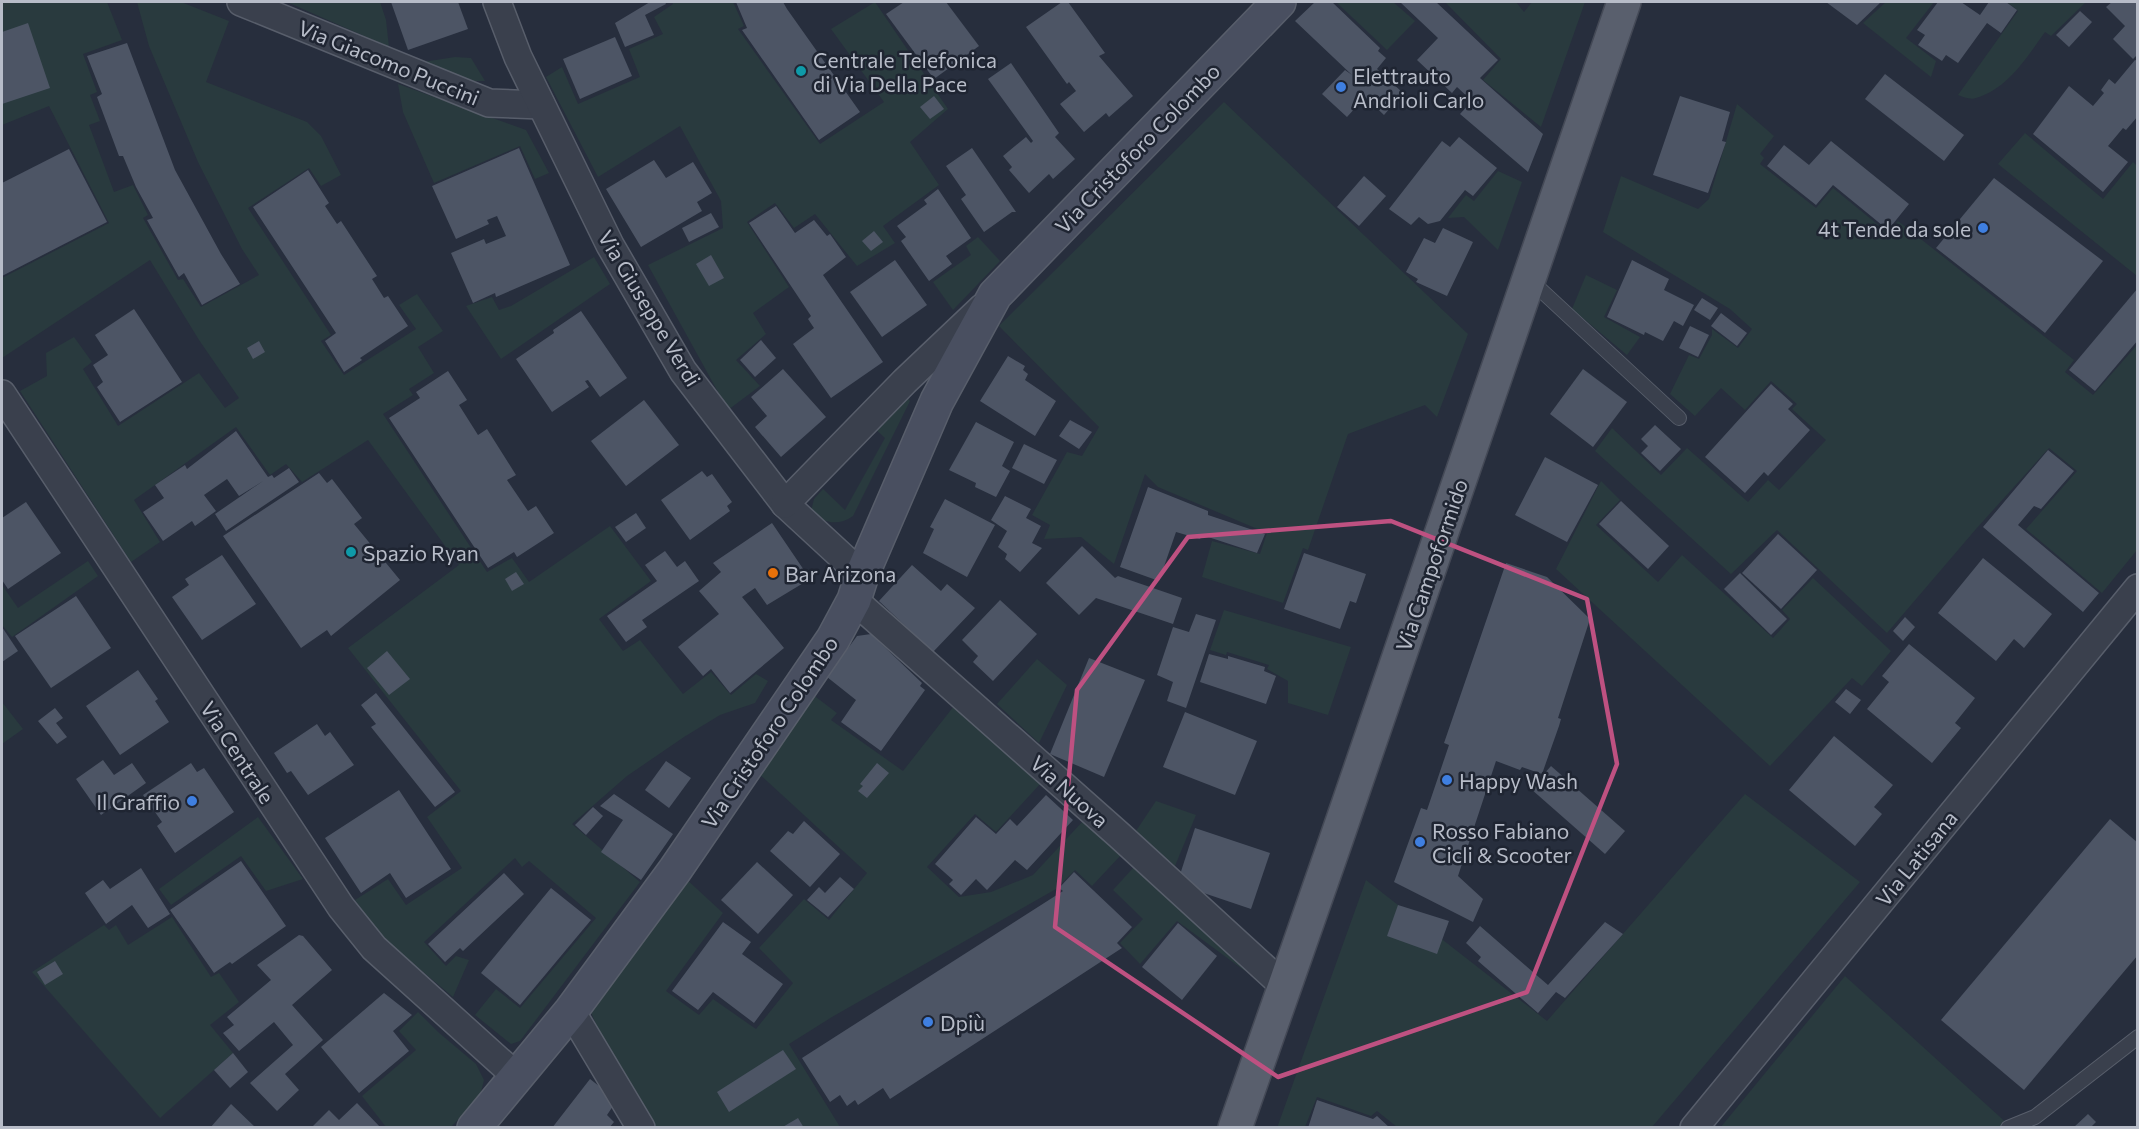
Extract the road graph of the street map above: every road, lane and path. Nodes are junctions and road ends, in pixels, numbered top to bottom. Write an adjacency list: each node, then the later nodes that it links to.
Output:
1 (241, 2): 5 (street, Via Giacomo Puccini)
2 (497, 2): 5 (street, Via Giuseppe Verdi)
3 (1279, 2): 7 (main road, Via Cristoforo Colombo)
4 (1624, 2): 6 (main road, Via Campoformido)
5 (541, 105): 10 (street, Via Giuseppe Verdi)
6 (1530, 280): 9 (lane); 13 (main road, Via Campoformido)
7 (995, 296): 10 (street, Via Cristoforo Colombo); 11 (main road, Via Cristoforo Colombo)
8 (2, 394): 16 (street, Via Centrale)
9 (1679, 418)
10 (785, 504): 11 (street, Via Giuseppe Verdi)
11 (858, 587): 13 (street, Via Nuova); 14 (main road, Via Cristoforo Colombo)
12 (2138, 588): 20 (street, Via Latisana)
13 (1284, 986): 19 (main road, Via Campoformido)
14 (571, 1011): 16 (main road, Via Cristoforo Colombo); 18 (street)
15 (2138, 1037): 21 (lane)
16 (516, 1077): 17 (main road, Via Cristoforo Colombo)
17 (474, 1128)
18 (641, 1128)
19 (1235, 1128)
20 (1694, 1128)
21 (2008, 1128)

